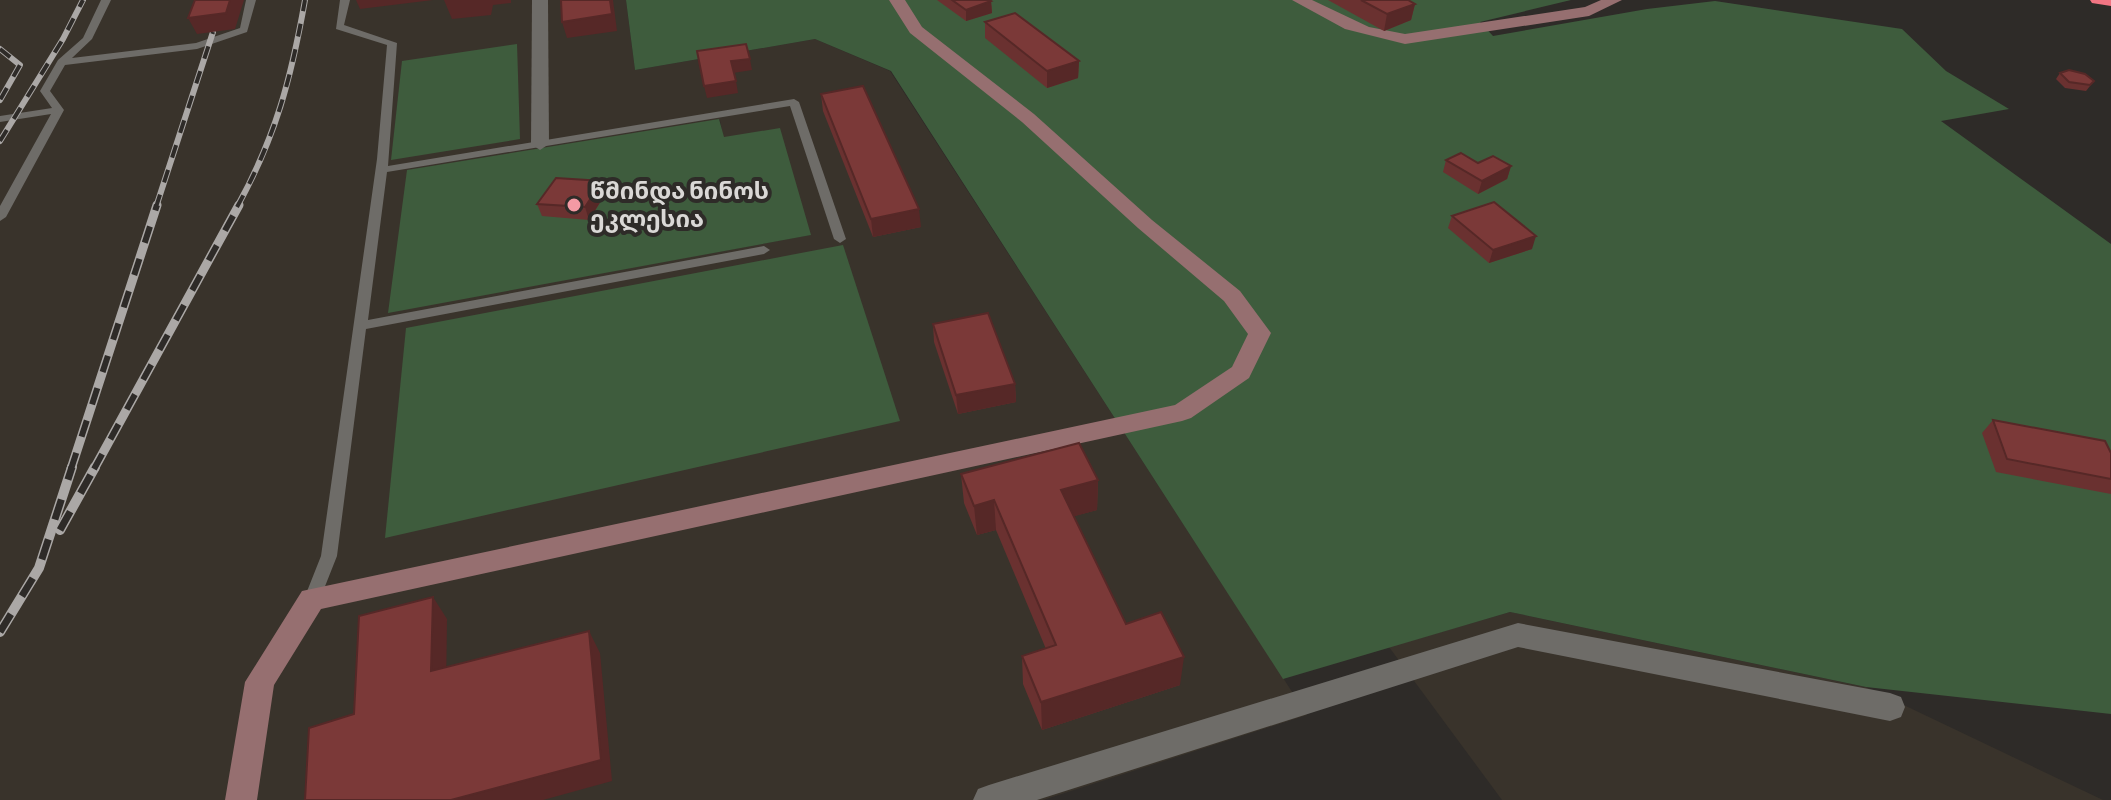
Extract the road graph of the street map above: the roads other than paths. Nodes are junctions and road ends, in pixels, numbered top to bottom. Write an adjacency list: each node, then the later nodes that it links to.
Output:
1 (106, 0): 10 (lane)
2 (251, 0): 10 (lane)
3 (345, 0): 14 (lane)
4 (540, 0): 13 (street)
5 (897, 0): 19 (street)
6 (1300, 0): 7 (street)
7 (1614, 0)
8 (2098, 0): 9 (highway)
9 (2111, 1)
10 (62, 62): 11 (lane)
11 (59, 110): 12 (lane); 15 (lane)
12 (0, 119)
13 (540, 144): 14 (lane); 16 (lane)
14 (381, 170): 18 (lane)
15 (0, 217)
16 (840, 239)
17 (764, 250): 18 (lane)
18 (360, 326): 19 (lane)
19 (312, 599): 21 (street)
20 (1890, 707): 22 (street)
21 (241, 800)
22 (989, 800)

